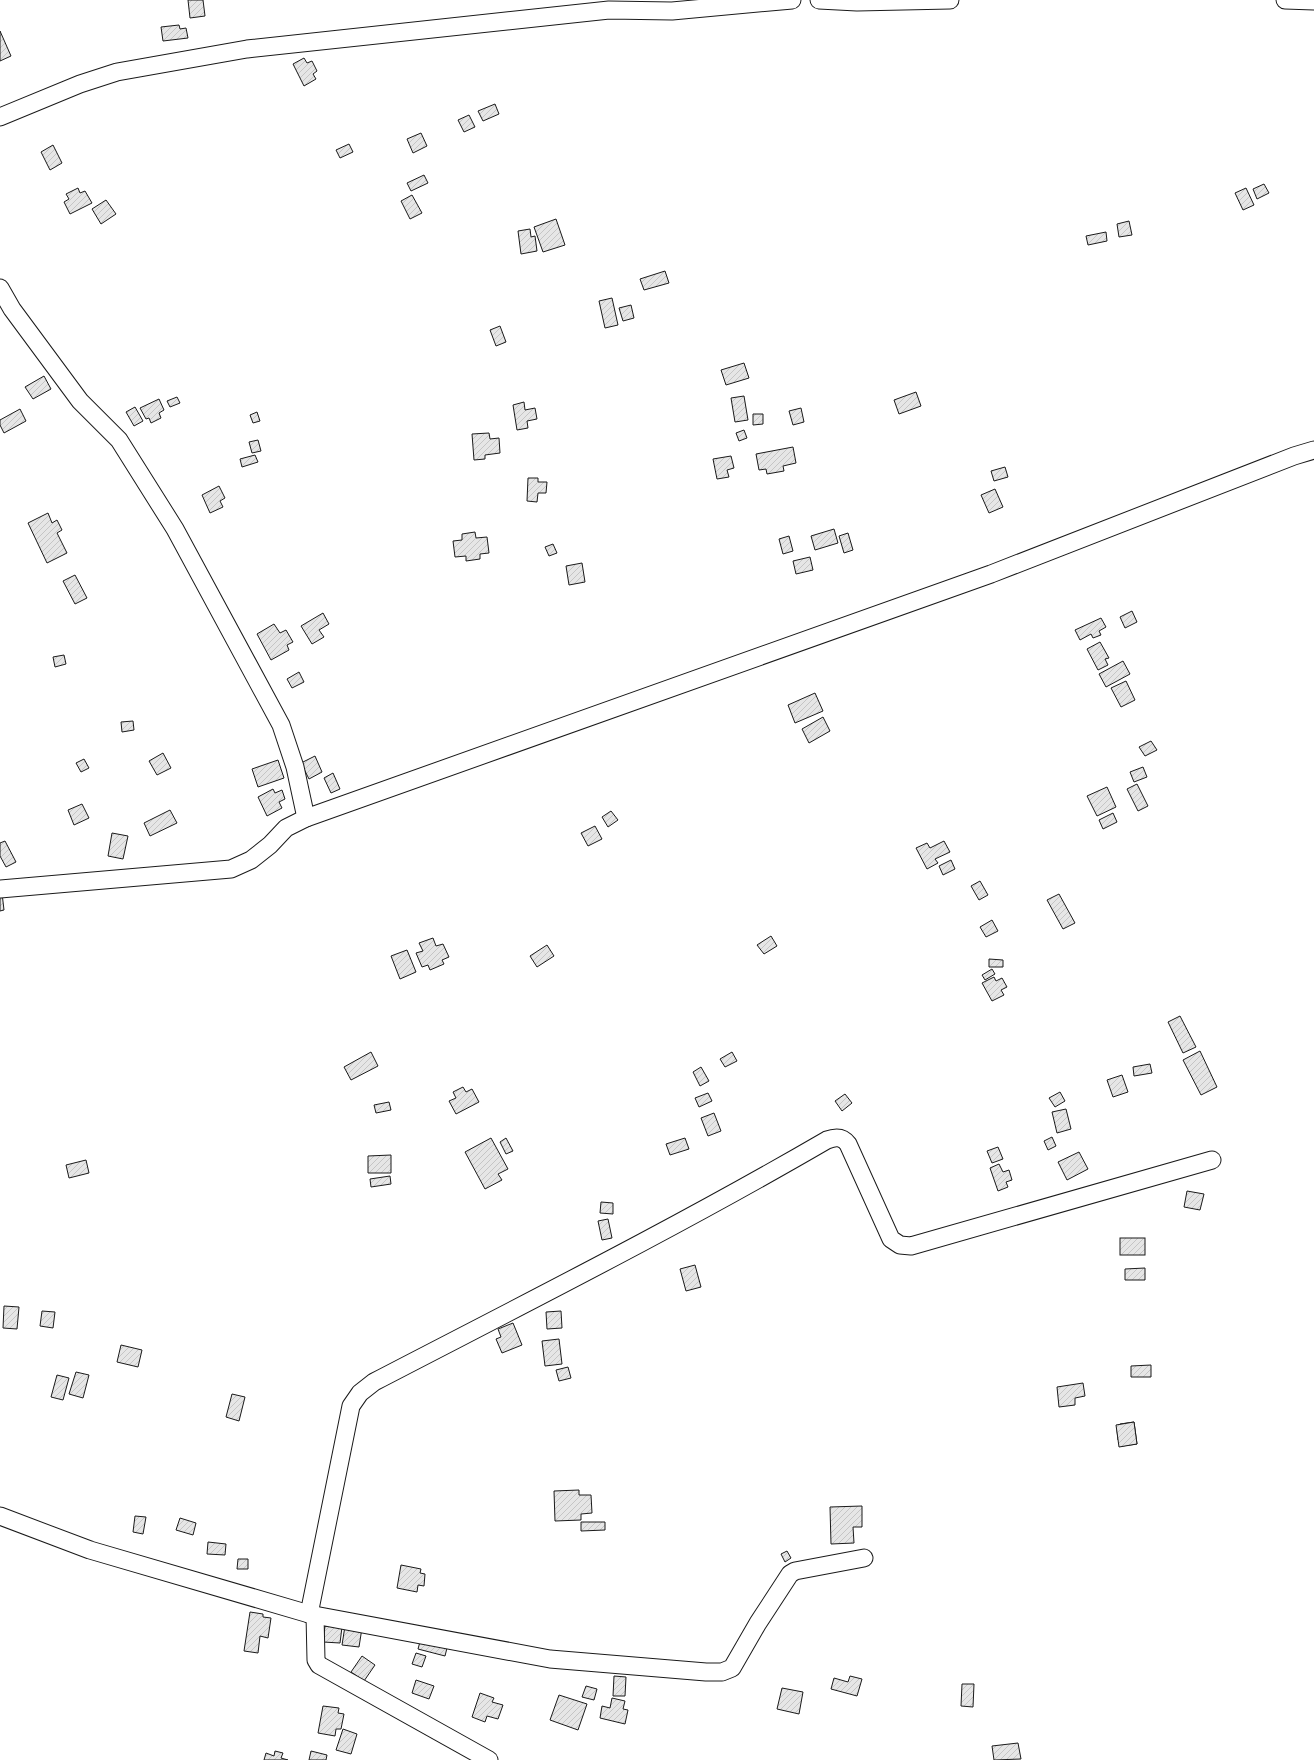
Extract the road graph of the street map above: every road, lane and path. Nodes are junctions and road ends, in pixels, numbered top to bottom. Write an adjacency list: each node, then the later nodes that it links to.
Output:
1 (792, 0): 6 (street)
2 (819, 0): 3 (street)
3 (950, 0)
4 (1285, 0): 5 (street)
5 (1314, 1)
6 (0, 117)
7 (0, 288): 9 (street)
8 (1314, 450): 9 (street)
9 (306, 818): 10 (street)
10 (0, 889)
11 (1212, 1160): 14 (street)
12 (0, 1516): 14 (street)
13 (864, 1558): 14 (street)
14 (312, 1614): 15 (street)
15 (489, 1760)

